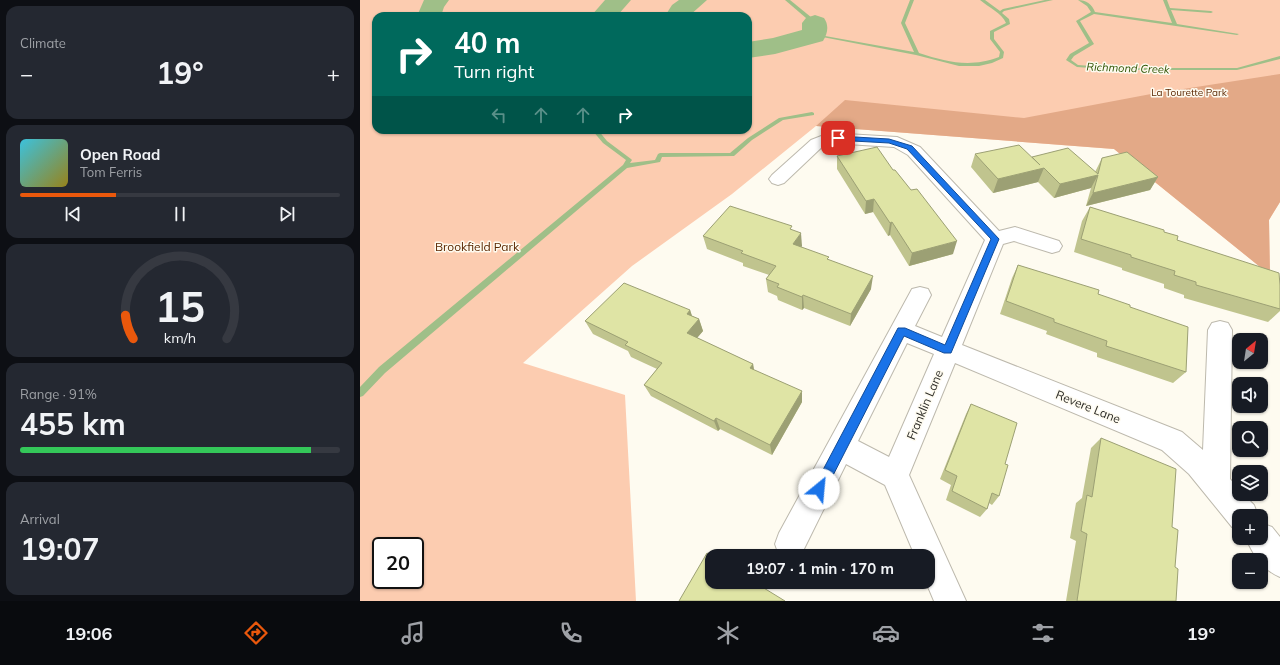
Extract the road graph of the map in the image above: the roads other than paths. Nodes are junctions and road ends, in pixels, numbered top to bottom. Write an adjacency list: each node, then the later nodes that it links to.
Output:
1 (778, 178): 2 (street)
2 (995, 239): 3 (street); 7 (street, Franklin Lane)
3 (1052, 246)
4 (920, 295): 6 (street)
5 (1220, 330): 10 (street)
6 (902, 331): 7 (street, Revere Lane); 8 (street)
7 (948, 350): 9 (street, Franklin Lane); 10 (street, Revere Lane)
8 (841, 447): 9 (street); 12 (street)
9 (895, 475): 15 (street)
10 (1216, 483): 11 (street, Revere Lane)
11 (1237, 509)
12 (790, 544)
13 (1267, 545): 14 (street)
14 (1280, 562)
15 (950, 601)

